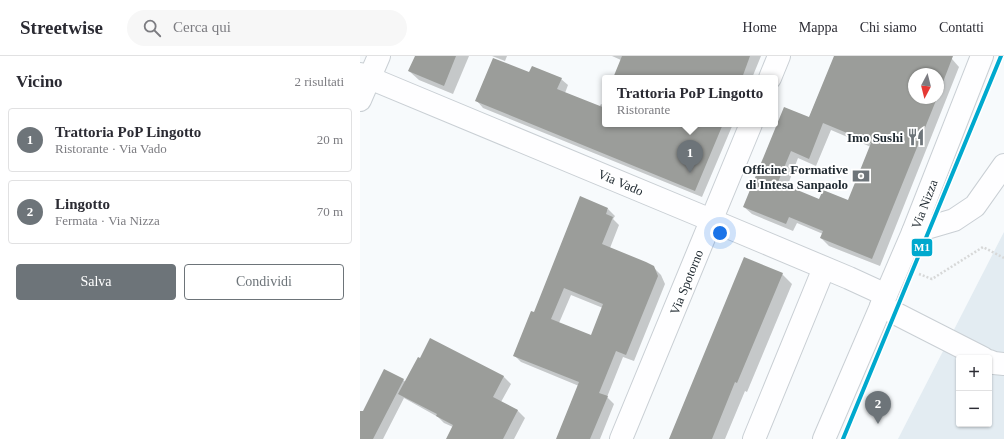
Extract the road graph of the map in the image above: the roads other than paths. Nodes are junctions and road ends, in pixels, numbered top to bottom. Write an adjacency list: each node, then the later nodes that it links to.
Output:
1 (379, 56): 5 (street)
2 (779, 56): 4 (street)
3 (982, 56): 10 (street, Via Nizza)
4 (771, 75)
5 (365, 76): 6 (street); 9 (street, Via Vado)
6 (360, 100)
7 (750, 127): 9 (street, Via Spotorno)
8 (1004, 165): 10 (street)
9 (711, 220): 11 (street, Via Vado); 16 (street, Via Spotorno)
10 (913, 232): 12 (street, Via Nizza)
11 (824, 268): 12 (street, Via Vado); 17 (street)
12 (879, 297): 13 (street, Via Vado); 18 (street, Via Nizza)
13 (978, 355)
14 (992, 362): 15 (street)
15 (1004, 364)
16 (621, 439)
17 (754, 439)
18 (824, 439)

